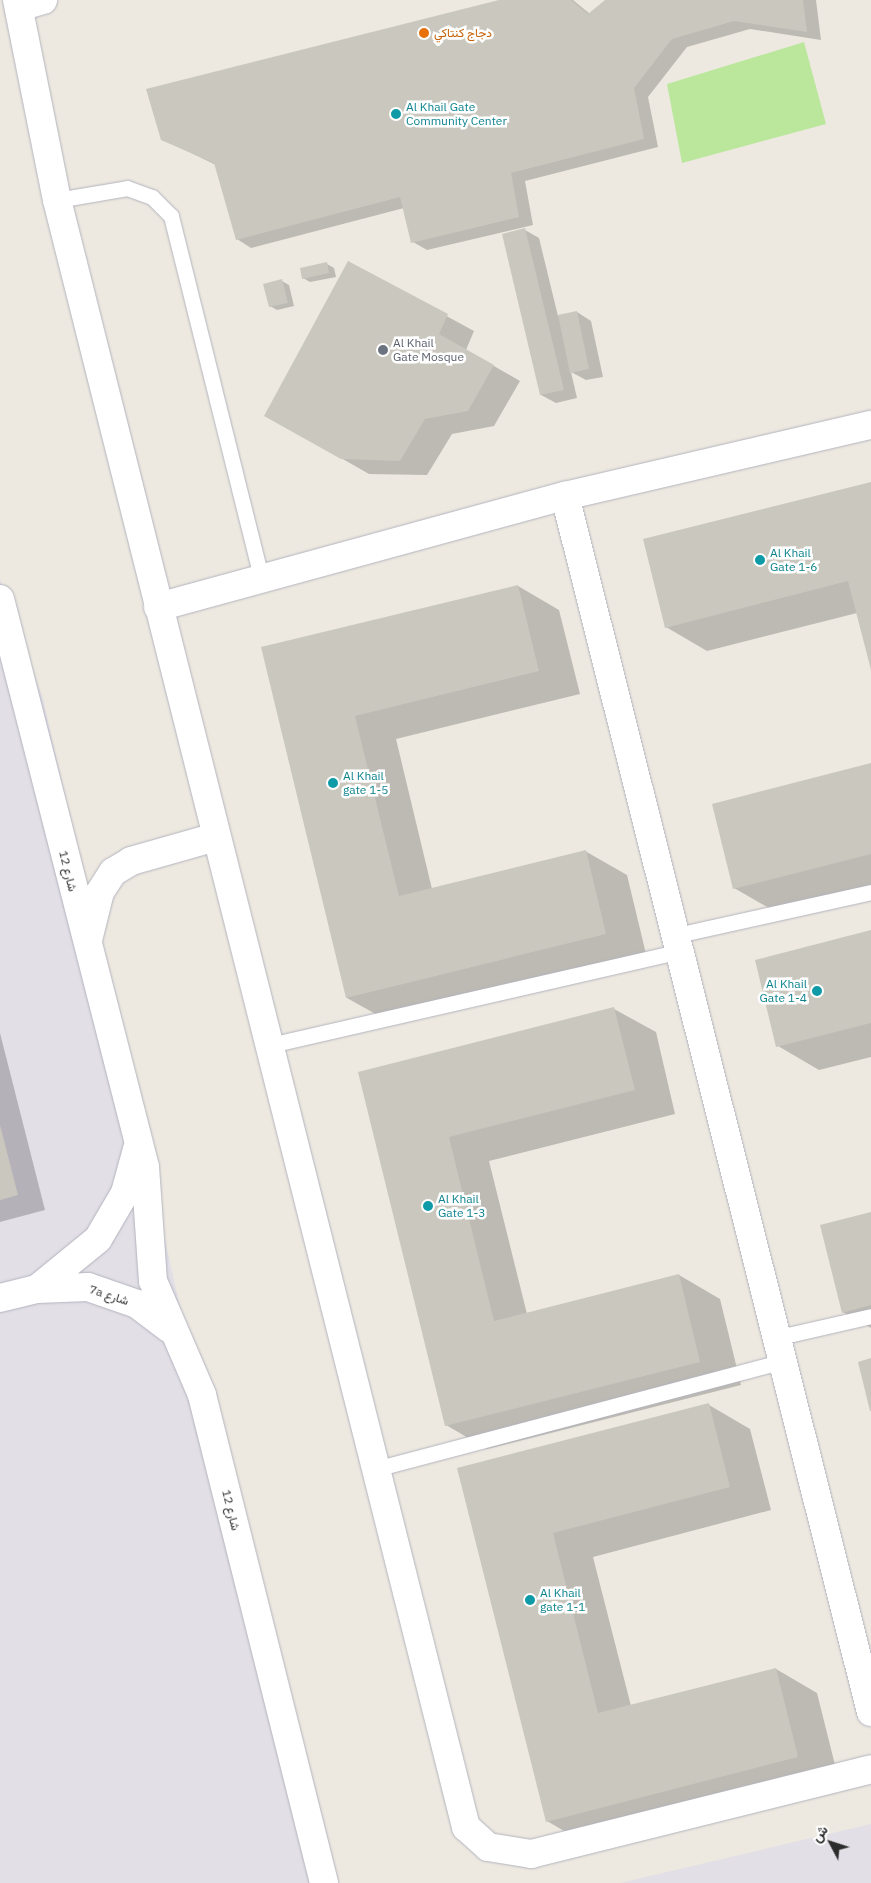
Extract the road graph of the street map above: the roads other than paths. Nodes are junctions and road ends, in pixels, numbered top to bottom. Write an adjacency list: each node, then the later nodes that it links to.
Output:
1 (26, 2): 2 (street)
2 (57, 200): 5 (lane); 7 (street)
3 (871, 425): 4 (street)
4 (566, 496): 5 (street); 10 (street)
5 (261, 577): 7 (street)
6 (0, 600): 11 (street, شارع 12)
7 (158, 607): 8 (street)
8 (216, 837): 11 (street); 12 (street)
9 (871, 892): 10 (lane)
10 (679, 943): 12 (lane); 18 (street)
11 (87, 946): 13 (street, شارع 12)
12 (266, 1046): 19 (street)
13 (138, 1142): 14 (street, شارع 12); 17 (street, شارع 12)
14 (37, 1289): 15 (street, 7a شارع); 17 (street, 7a شارع)
15 (0, 1298)
16 (871, 1316): 18 (lane)
17 (178, 1336): 22 (street, شارع 12)
18 (778, 1350): 19 (lane); 20 (street)
19 (375, 1469): 21 (street)
20 (871, 1712)
21 (871, 1768)
22 (324, 1883)

